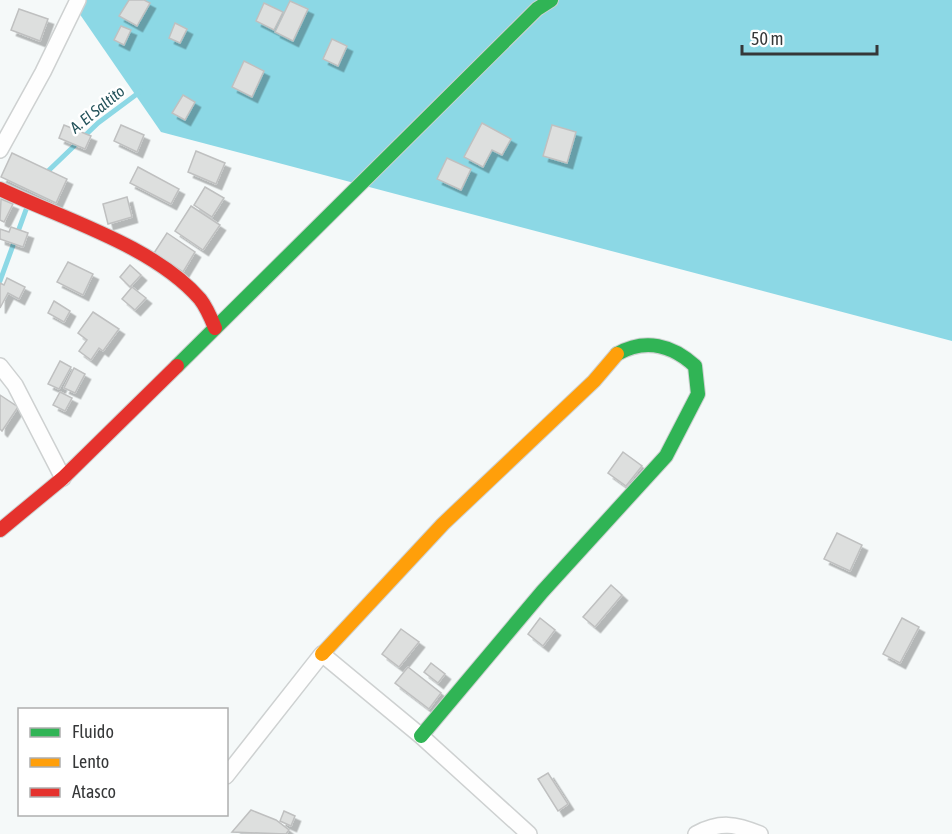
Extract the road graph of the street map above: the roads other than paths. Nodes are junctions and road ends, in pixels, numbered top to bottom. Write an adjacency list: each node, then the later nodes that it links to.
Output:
1 (78, 0): 3 (street)
2 (551, 0): 5 (street)
3 (0, 150)
4 (0, 189): 5 (street)
5 (215, 328): 7 (street)
6 (0, 366): 7 (street)
7 (63, 478): 8 (street)
8 (0, 530)
9 (322, 654): 10 (street); 10 (street); 11 (street)
10 (421, 736): 12 (street)
11 (228, 773)
12 (529, 834)
13 (696, 834): 14 (street)
14 (760, 834)

